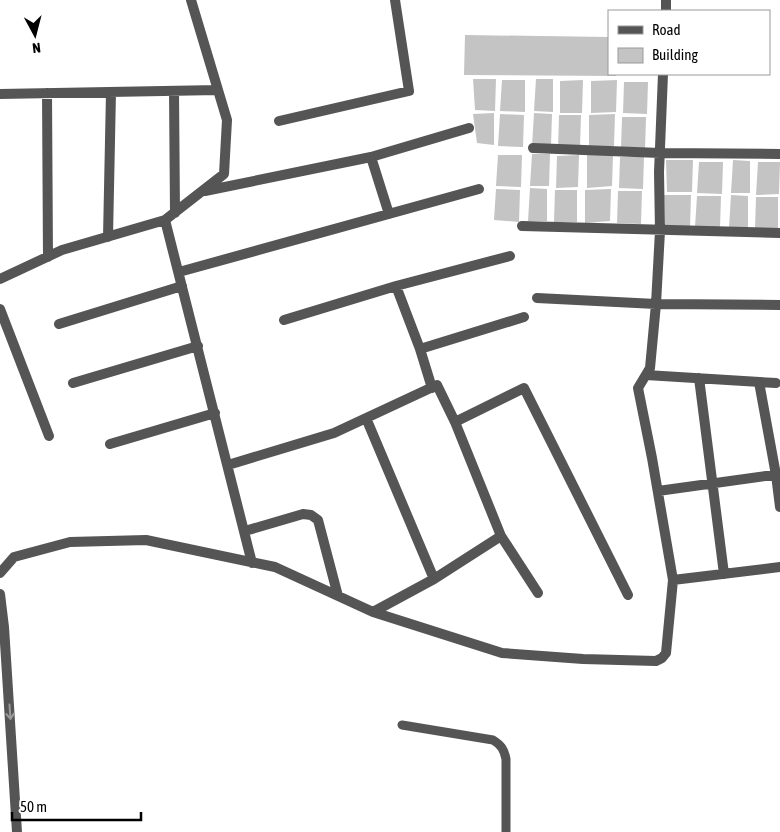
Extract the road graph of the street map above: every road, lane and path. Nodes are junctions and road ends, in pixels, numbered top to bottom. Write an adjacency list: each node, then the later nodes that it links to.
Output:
1 (191, 0): 5 (street)
2 (395, 0): 9 (street)
3 (663, 75): 12 (street)
4 (174, 90): 5 (street); 6 (street); 17 (street)
5 (218, 90): 16 (street)
6 (111, 92): 7 (street); 23 (street)
7 (47, 93): 8 (street); 24 (street)
8 (0, 94)
9 (279, 121)
10 (468, 128): 14 (street)
11 (532, 148): 12 (street)
12 (660, 153): 13 (street); 21 (street)
13 (780, 154)
14 (371, 157): 16 (street); 18 (street)
15 (479, 188): 18 (street)
16 (201, 192): 17 (street)
17 (174, 213): 19 (street)
18 (389, 214): 26 (street)
19 (166, 220): 23 (street); 26 (street)
20 (522, 226): 21 (street)
21 (660, 231): 22 (street); 31 (street)
22 (780, 233)
23 (108, 237): 24 (street)
24 (48, 256): 27 (street)
25 (510, 256): 29 (street)
26 (179, 272): 28 (street)
27 (0, 279)
28 (182, 286): 36 (street); 37 (street)
29 (396, 286): 35 (street); 38 (street)
30 (537, 298): 31 (street)
31 (656, 304): 32 (street); 39 (street)
32 (780, 305)
33 (0, 309): 48 (street)
34 (524, 317): 38 (street)
35 (284, 320)
36 (59, 324)
37 (198, 346): 42 (street); 45 (street)
38 (420, 349): 44 (street)
39 (646, 375): 40 (street); 53 (street)
40 (699, 378): 41 (street); 52 (street)
41 (759, 382): 43 (street); 51 (street)
42 (73, 383)
43 (776, 383)
44 (432, 388): 46 (street); 47 (street)
45 (215, 413): 49 (street); 50 (street)
46 (366, 418): 50 (street); 61 (street)
47 (455, 422): 56 (street); 65 (street)
48 (49, 436)
49 (110, 444)
50 (228, 465): 55 (street)
51 (778, 474): 52 (street); 54 (street)
52 (711, 484): 53 (street); 60 (street)
53 (658, 491): 62 (street)
54 (780, 508)
55 (244, 531): 57 (street); 66 (street)
56 (501, 536): 61 (street); 63 (street)
57 (252, 562): 59 (street); 66 (street)
58 (780, 567): 60 (street)
59 (0, 573)
60 (724, 574): 62 (street)
61 (434, 579): 67 (street)
62 (673, 580): 67 (street)
63 (538, 593)
64 (0, 594): 69 (street, one-way to 69)
65 (628, 595)
66 (338, 596): 67 (street)
67 (373, 612)
68 (402, 724): 70 (lane)
69 (17, 832)
70 (506, 832)

